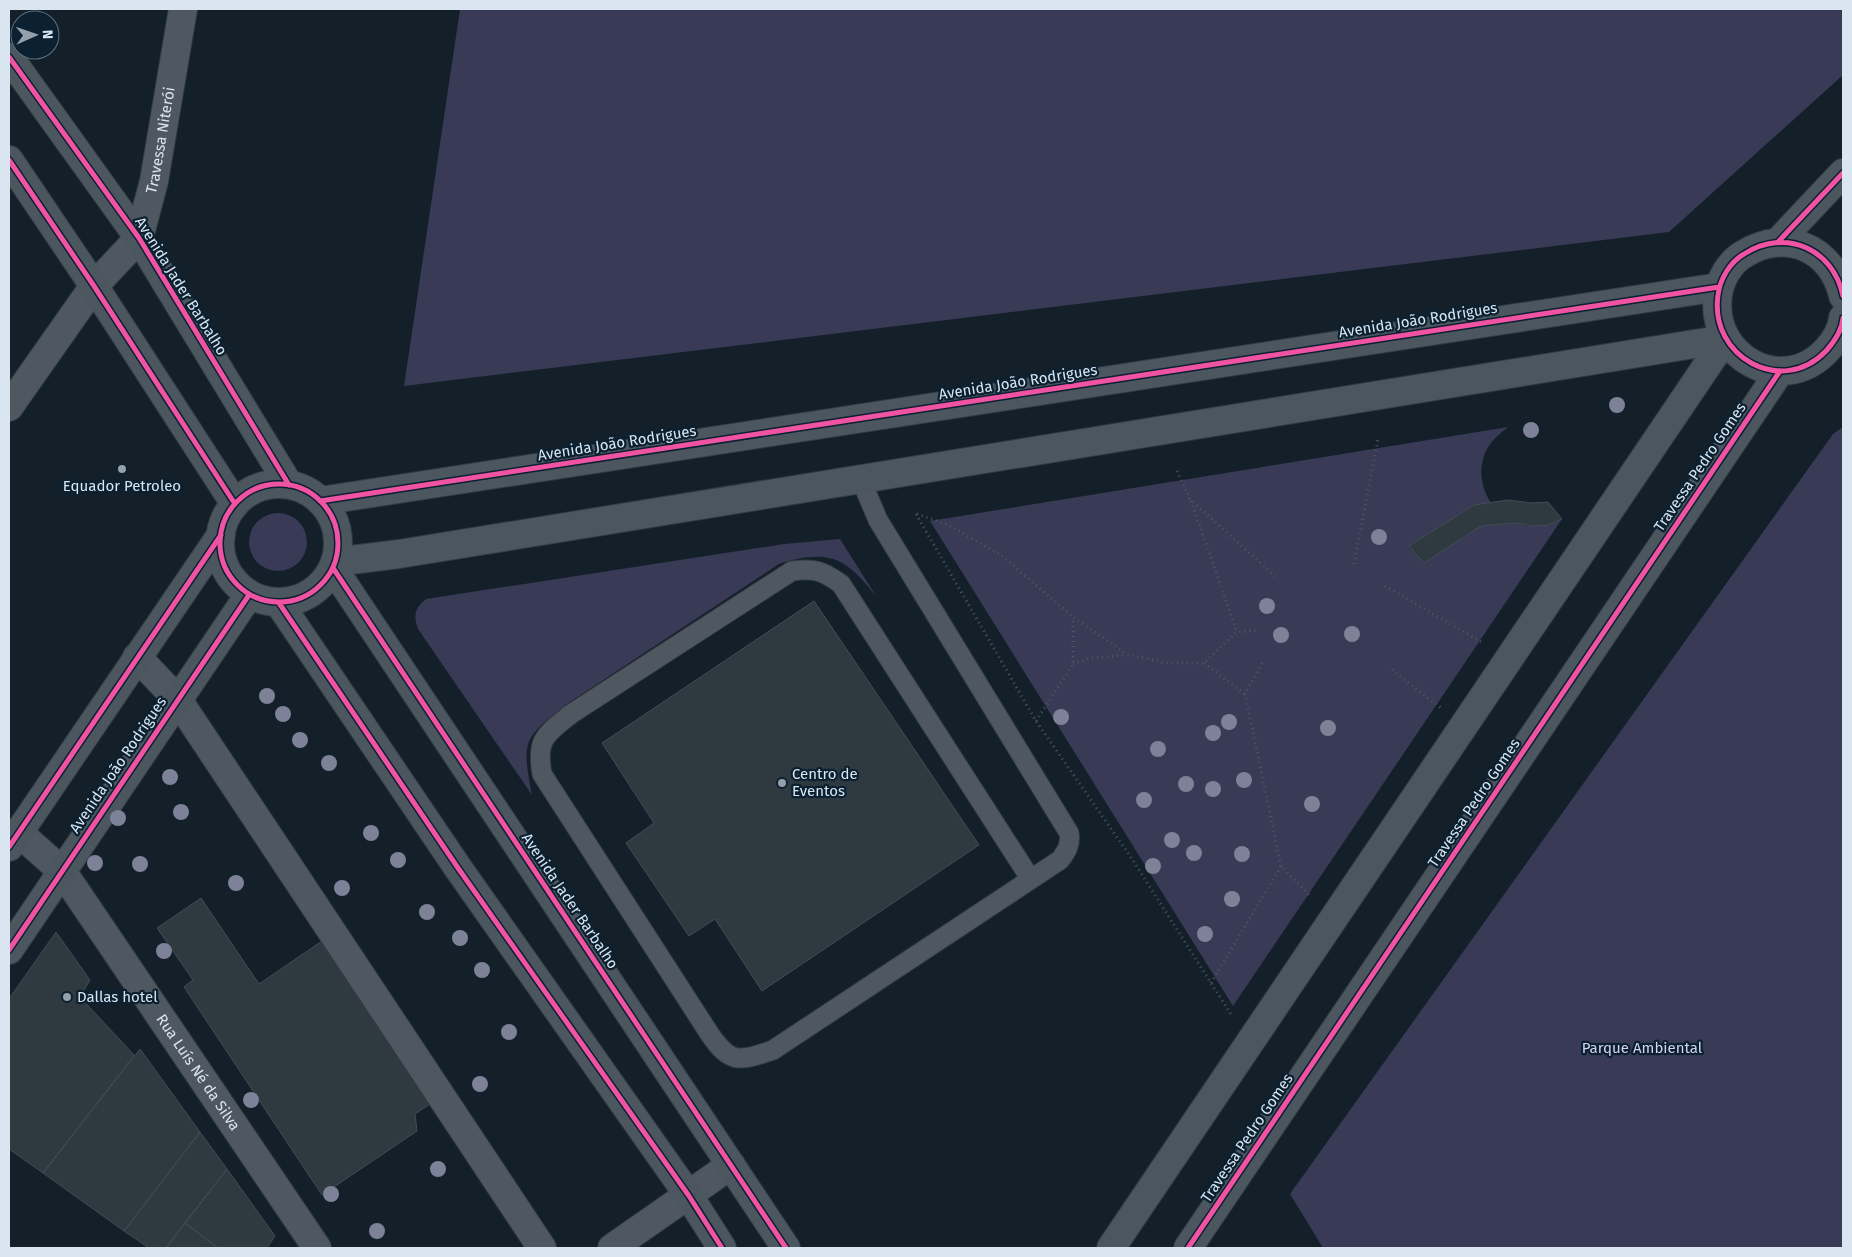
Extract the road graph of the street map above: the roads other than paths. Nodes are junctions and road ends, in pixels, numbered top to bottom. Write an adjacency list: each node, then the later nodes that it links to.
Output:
1 (183, 9): 5 (street, Travessa Niterói)
2 (9, 57): 5 (main road, Avenida Jader Barbalho)
3 (9, 160): 8 (main road)
4 (1843, 173): 6 (main road)
5 (139, 238): 8 (street, Travessa Niterói); 15 (main road, Avenida Jader Barbalho)
6 (1778, 242): 7 (main road); 9 (main road)
7 (1842, 284)
8 (94, 286): 13 (street, Travessa Niterói); 17 (main road)
9 (1719, 287): 11 (main road); 16 (main road, Avenida João Rodrigues)
10 (1843, 318): 12 (main road)
11 (1725, 339): 12 (main road); 14 (main road); 35 (main road)
12 (1780, 371): 36 (main road, Travessa Pedro Gomes)
13 (9, 407)
14 (861, 480): 19 (main road); 26 (lane)
15 (289, 485): 16 (main road); 17 (main road)
16 (320, 501): 19 (main road)
17 (235, 504): 18 (main road)
18 (221, 535): 20 (main road); 22 (main road)
19 (334, 565): 21 (main road); 28 (main road, Avenida Jader Barbalho)
20 (249, 595): 21 (main road); 23 (main road, Avenida João Rodrigues)
21 (279, 603): 29 (main road)
22 (137, 658): 23 (street); 24 (main road)
23 (178, 700): 25 (main road, Avenida João Rodrigues); 31 (street)
24 (14, 839): 25 (street, Rua Luís Né da Silva)
25 (62, 871): 27 (main road, Avenida João Rodrigues); 30 (street, Rua Luís Né da Silva)
26 (1030, 878): 26 (lane)
27 (9, 950)
28 (731, 1165): 29 (street); 34 (main road, Avenida Jader Barbalho)
29 (689, 1196): 32 (street); 33 (main road)
30 (316, 1248)
31 (542, 1248)
32 (612, 1248)
33 (722, 1248)
34 (786, 1248)
35 (1111, 1248)
36 (1188, 1248)

